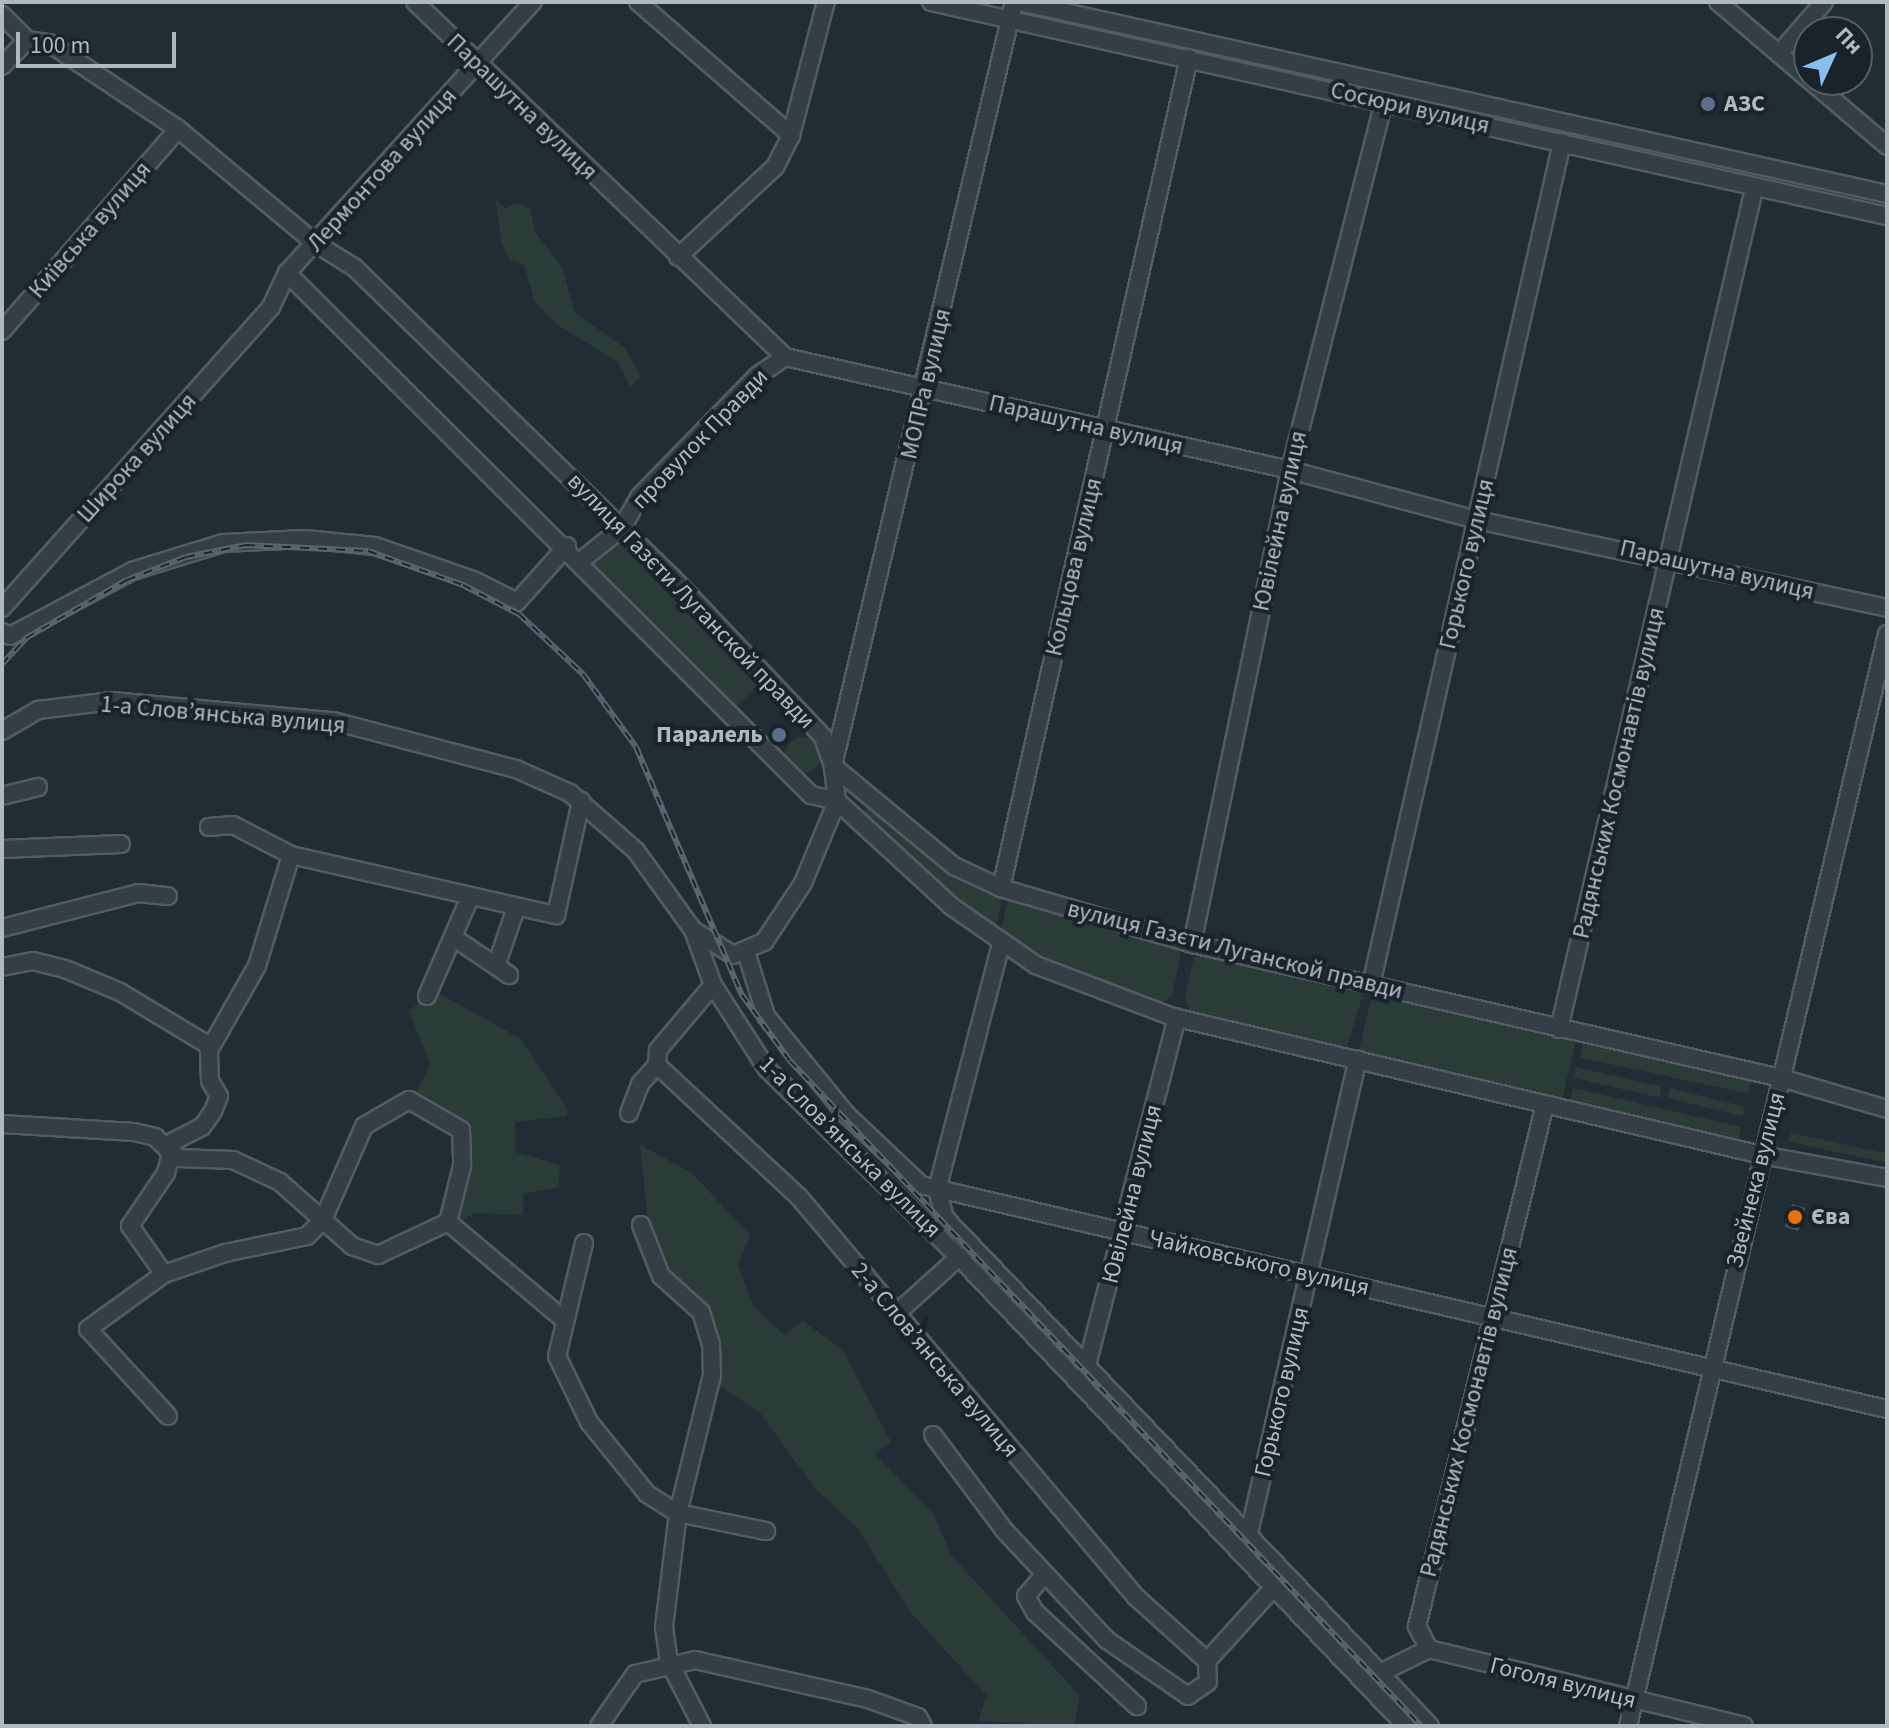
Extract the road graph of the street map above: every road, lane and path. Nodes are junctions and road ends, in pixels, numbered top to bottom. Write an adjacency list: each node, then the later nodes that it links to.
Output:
1 (415, 2): 13 (street, Парашутна вулиця)
2 (533, 2): 13 (street, Лермонтова вулиця)
3 (638, 2): 17 (street)
4 (826, 2): 17 (street)
5 (931, 2): 8 (street, Сосюри вулиця)
6 (1718, 2): 11 (street)
7 (1824, 2): 11 (street)
8 (1013, 10): 12 (street, Сосюри вулиця); 21 (street, Сосюри вулиця); 29 (street, МОПРа вулиця)
9 (2, 15): 10 (street, вулиця Газєти Луганской правди)
10 (27, 40): 14 (street); 16 (street, вулиця Газєти Луганской правди)
11 (1779, 54): 19 (street)
12 (1189, 58): 15 (street, Сосюри вулиця); 30 (street, Кольцова вулиця)
13 (478, 64): 23 (street, Лермонтова вулиця); 24 (street, Парашутна вулиця)
14 (2, 66)
15 (1384, 101): 18 (street, Сосюри вулиця); 31 (street, Ювілейна вулиця)
16 (178, 129): 23 (street, вулиця Газєти Луганской правди); 27 (street, Київська вулиця)
17 (791, 135): 24 (street)
18 (1562, 142): 20 (street, Сосюри вулиця); 32 (street, Горького вулиця)
19 (1887, 146)
20 (1754, 189): 22 (street, Сосюри вулиця); 35 (street, Радянських Космонавтів вулиця)
21 (1887, 194)
22 (1887, 216)
23 (315, 243): 25 (street, Лермонтова вулиця); 33 (street, вулиця Газєти Луганской правди)
24 (678, 257): 28 (street, Парашутна вулиця)
25 (287, 273): 26 (street, Лермонтова вулиця); 34 (street, вулиця Газєти Луганской правди)
26 (271, 307): 37 (street, Широка вулиця)
27 (2, 331)
28 (785, 357): 29 (street, Парашутна вулиця); 33 (street, провулок Правди)
29 (926, 389): 30 (street, Парашутна вулиця); 42 (street, МОПРа вулиця)
30 (1105, 429): 31 (street, Парашутна вулиця); 51 (street, Кольцова вулиця)
31 (1290, 470): 32 (street, Парашутна вулиця); 59 (street, Ювілейна вулиця)
32 (1477, 520): 35 (street, Парашутна вулиця); 63 (street, Горького вулиця)
33 (622, 528): 36 (street); 42 (street, вулиця Газєти Луганской правди)
34 (567, 546): 36 (street, вулиця Газєти Луганской правди); 39 (street)
35 (1670, 557): 38 (street, Парашутна вулиця); 66 (street, Радянських Космонавтів вулиця)
36 (582, 560): 46 (street, вулиця Газєти Луганской правди)
37 (2, 608)
38 (1887, 608)
39 (2, 632)
40 (1887, 634): 70 (street, Звейнека вулиця)
41 (2, 731): 45 (street, 1-а Слов’янська вулиця)
42 (833, 766): 46 (street); 51 (street, вулиця Газєти Луганской правди)
43 (38, 787): 44 (street)
44 (2, 796)
45 (581, 801): 54 (street); 56 (street, 1-а Слов’янська вулиця)
46 (837, 801): 58 (street, вулиця Газєти Луганской правди); 60 (street)
47 (209, 827): 50 (street)
48 (121, 844): 49 (street)
49 (2, 849)
50 (291, 855): 53 (street); 67 (street)
51 (1001, 888): 59 (street, вулиця Газєти Луганской правди)
52 (168, 896): 55 (street)
53 (470, 897): 54 (street); 57 (street)
54 (516, 908): 57 (street)
55 (2, 928)
56 (693, 930): 60 (street); 62 (street, 1-а Слов’янська вулиця)
57 (453, 937): 64 (street)
58 (1001, 944): 65 (street, вулиця Газєти Луганской правди); 78 (street)
59 (1192, 944): 63 (street, вулиця Газєти Луганской правди)
60 (746, 952): 78 (street, Чайковського вулиця)
61 (2, 967): 67 (street)
62 (713, 985): 69 (street); 84 (street, 1-а Слов’янська вулиця)
63 (1371, 985): 66 (street, вулиця Газєти Луганской правди)
64 (427, 996)
65 (1177, 1018): 68 (street, вулиця Газєти Луганской правди); 82 (street, Ювілейна вулиця)
66 (1559, 1029): 70 (street, вулиця Газєти Луганской правди)
67 (210, 1046): 75 (street)
68 (1358, 1059): 71 (street, вулиця Газєти Луганской правди); 86 (street, Горького вулиця)
69 (657, 1065): 73 (street); 87 (street, 2-а Слов’янська вулиця)
70 (1781, 1078): 72 (street, вулиця Газєти Луганской правди); 76 (street, Звейнека вулиця)
71 (1545, 1104): 76 (street, вулиця Газєти Луганской правди); 88 (street, Радянських Космонавтів вулиця)
72 (1887, 1109)
73 (629, 1113)
74 (2, 1124): 75 (street)
75 (170, 1147): 79 (street); 85 (street)
76 (1762, 1155): 77 (street, вулиця Газєти Луганской правди); 91 (street, Звейнека вулиця)
77 (1887, 1178)
78 (937, 1190): 82 (street, Чайковського вулиця); 90 (street)
79 (323, 1220): 80 (street); 80 (street); 85 (street)
80 (448, 1222): 89 (street)
81 (641, 1225): 95 (street)
82 (1124, 1232): 86 (street, Чайковського вулиця); 90 (street, Ювілейна вулиця)
83 (584, 1243): 89 (street)
84 (959, 1257): 87 (street); 99 (street, 1-а Слов’янська вулиця)
85 (164, 1274): 93 (street)
86 (1310, 1275): 88 (street, Чайковського вулиця); 97 (street, Горького вулиця)
87 (897, 1313): 101 (street, 2-а Слов’янська вулиця)
88 (1491, 1318): 91 (street, Чайковського вулиця); 100 (street, Радянських Космонавтів вулиця)
89 (563, 1319): 95 (street)
90 (1086, 1369): 97 (street)
91 (1713, 1371): 92 (street, Чайковського вулиця); 104 (street, Звейнека вулиця)
92 (1887, 1409)
93 (168, 1416)
94 (933, 1435): 98 (street)
95 (678, 1513): 96 (street); 102 (street)
96 (766, 1531)
97 (1248, 1538): 103 (street)
98 (1045, 1574): 101 (street); 105 (street)
99 (1274, 1587): 101 (street); 109 (street, 1-а Слов’янська вулиця)
100 (1429, 1649): 103 (street); 104 (street, Гоголя вулиця)
101 (1207, 1661)
102 (669, 1662): 106 (street); 107 (street); 108 (street)
103 (1380, 1673): 110 (street)
104 (1635, 1701): 111 (street, Звейнека вулиця); 112 (street, Гоголя вулиця)
105 (1137, 1706)
106 (599, 1726)
107 (702, 1726)
108 (923, 1726)
109 (1406, 1726)
110 (1430, 1726)
111 (1628, 1726)
112 (1744, 1726)

